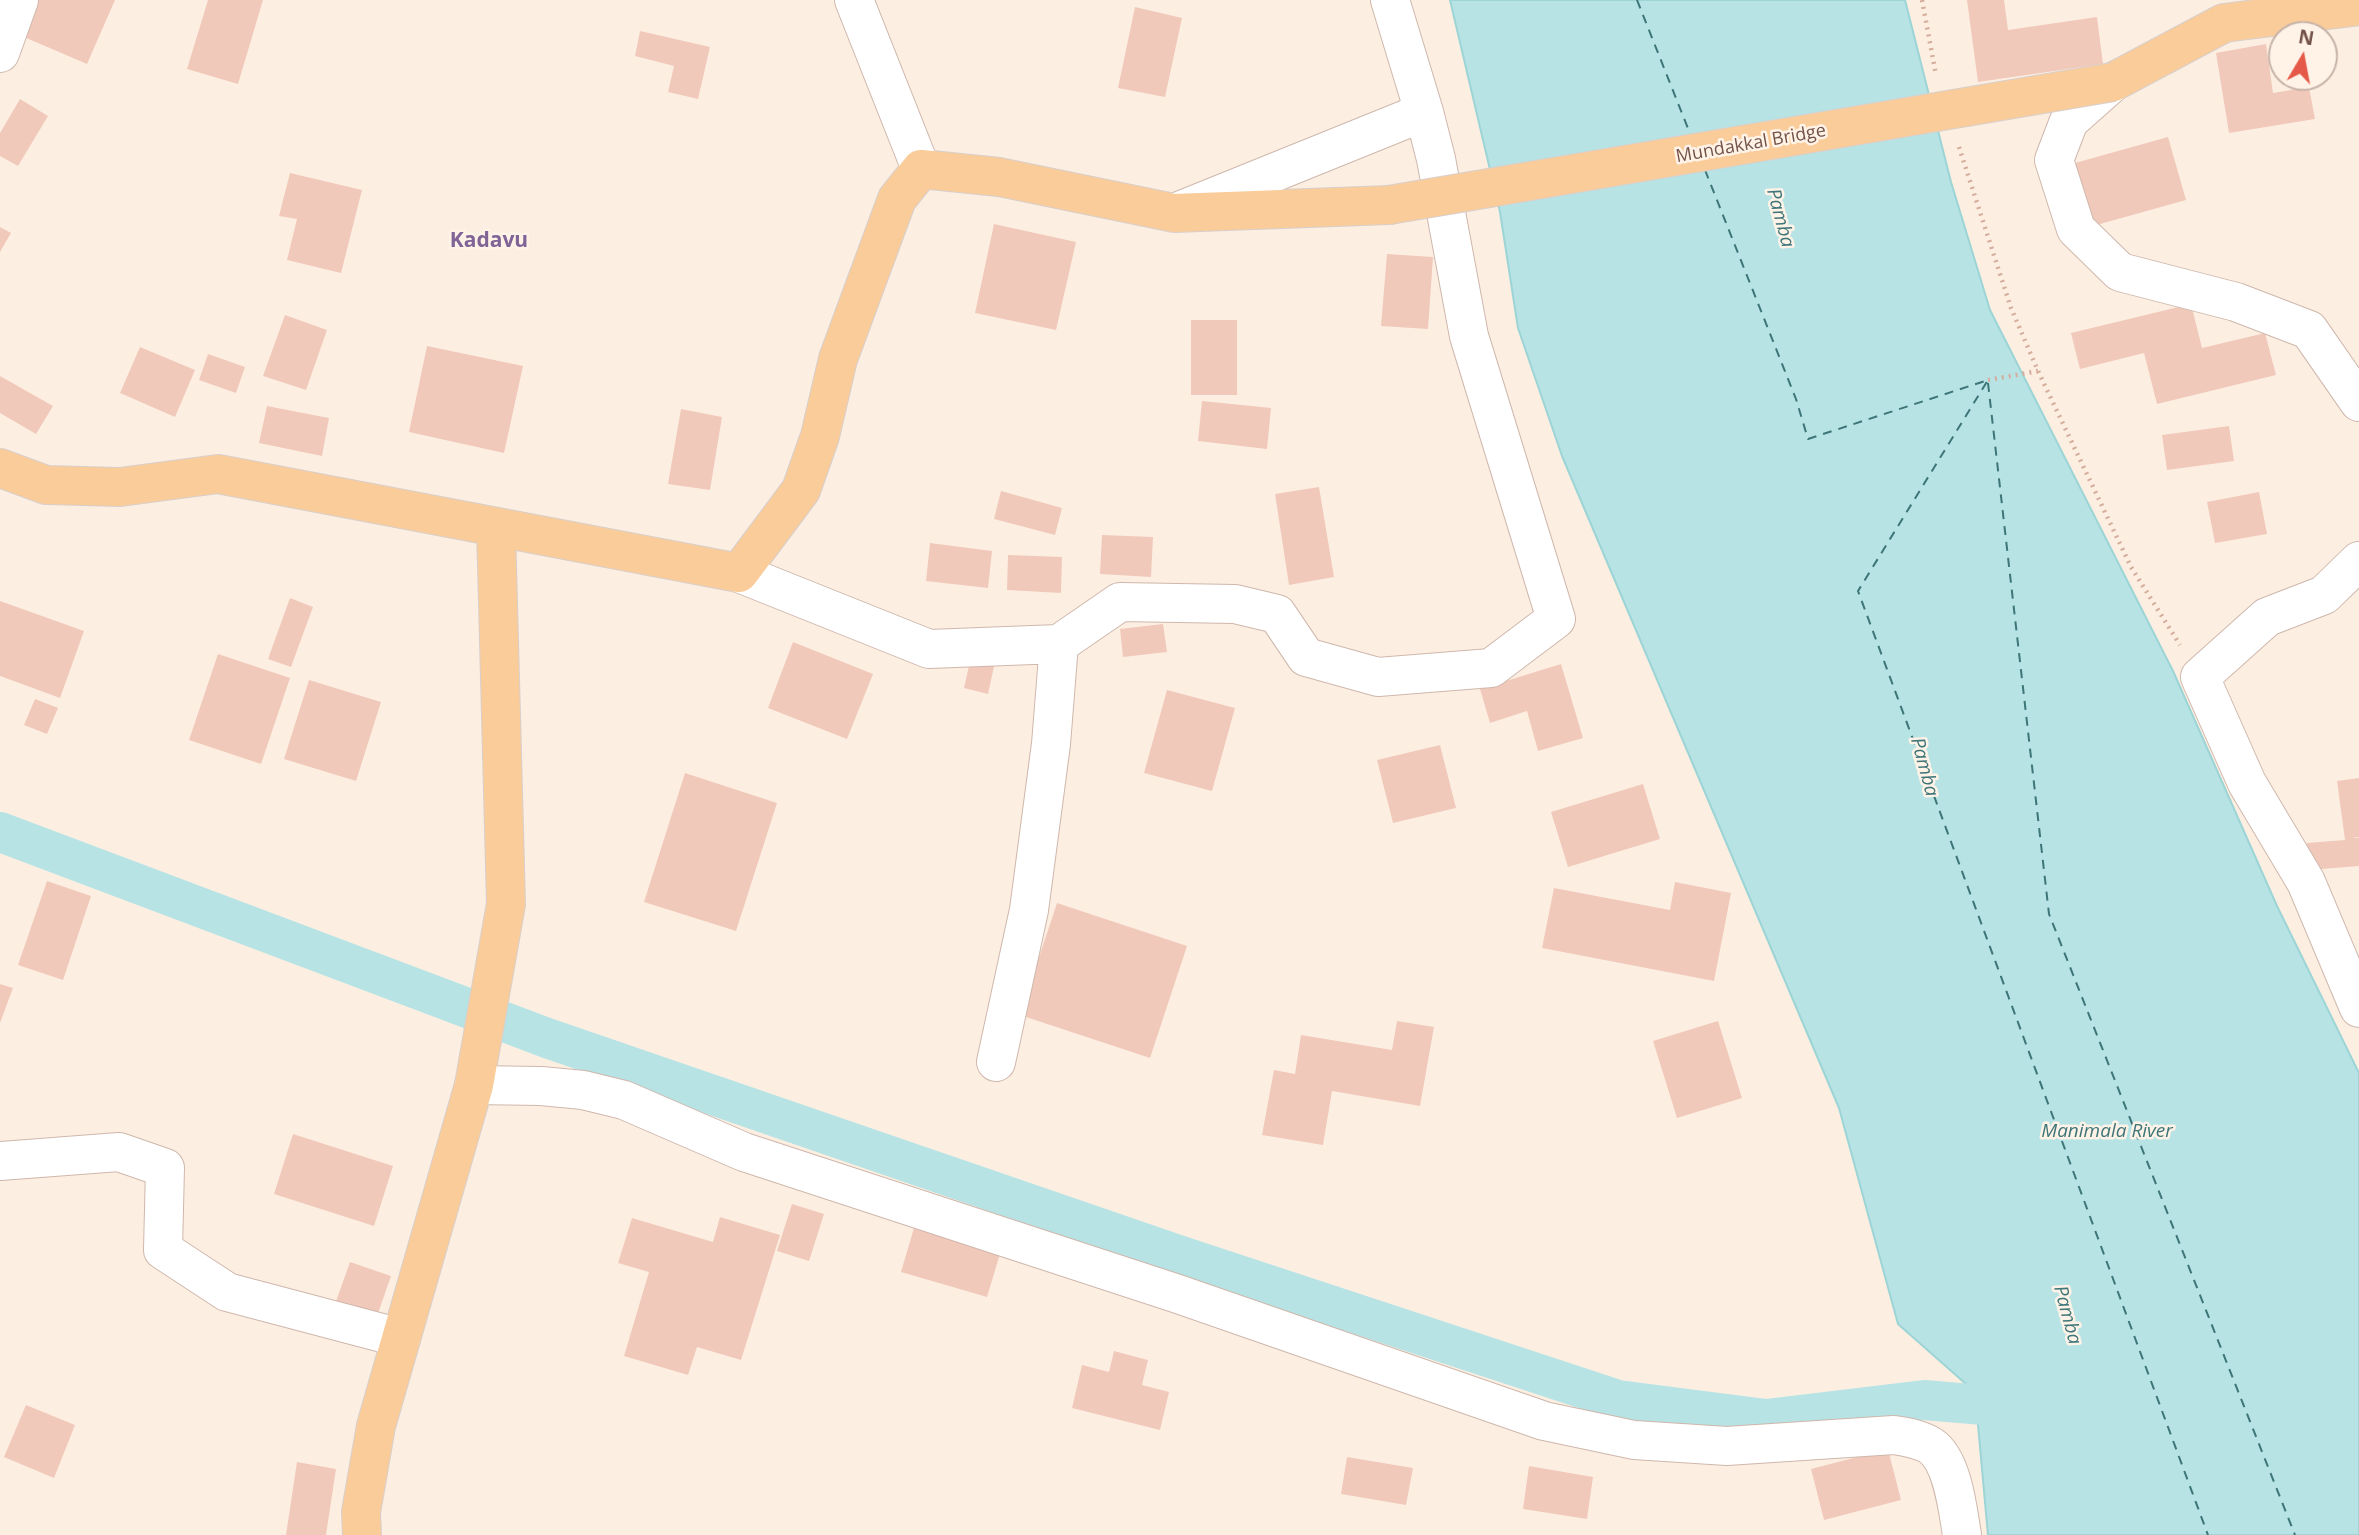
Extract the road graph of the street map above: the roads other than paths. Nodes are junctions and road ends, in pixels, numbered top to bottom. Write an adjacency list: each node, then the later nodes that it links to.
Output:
1 (19, 0): 5 (street)
2 (854, 0): 8 (street)
3 (1390, 0): 7 (street)
4 (2359, 6): 6 (main road, Mundakkal Bridge)
5 (0, 53)
6 (2113, 82): 9 (main road, Mundakkal Bridge, bridge); 10 (street)
7 (1424, 112): 9 (street); 15 (street)
8 (921, 169): 9 (main road, Mundakkal Bridge); 14 (main road)
9 (1174, 213)
10 (2359, 402)
11 (0, 468): 12 (main road)
12 (496, 528): 14 (main road); 18 (main road)
13 (2359, 561): 16 (street)
14 (739, 573): 15 (street)
15 (1059, 644): 17 (street)
16 (2359, 1008)
17 (996, 1062)
18 (477, 1070): 20 (main road); 22 (street)
19 (0, 1161): 20 (street)
20 (401, 1338): 21 (main road)
21 (362, 1535)
22 (1962, 1535)

